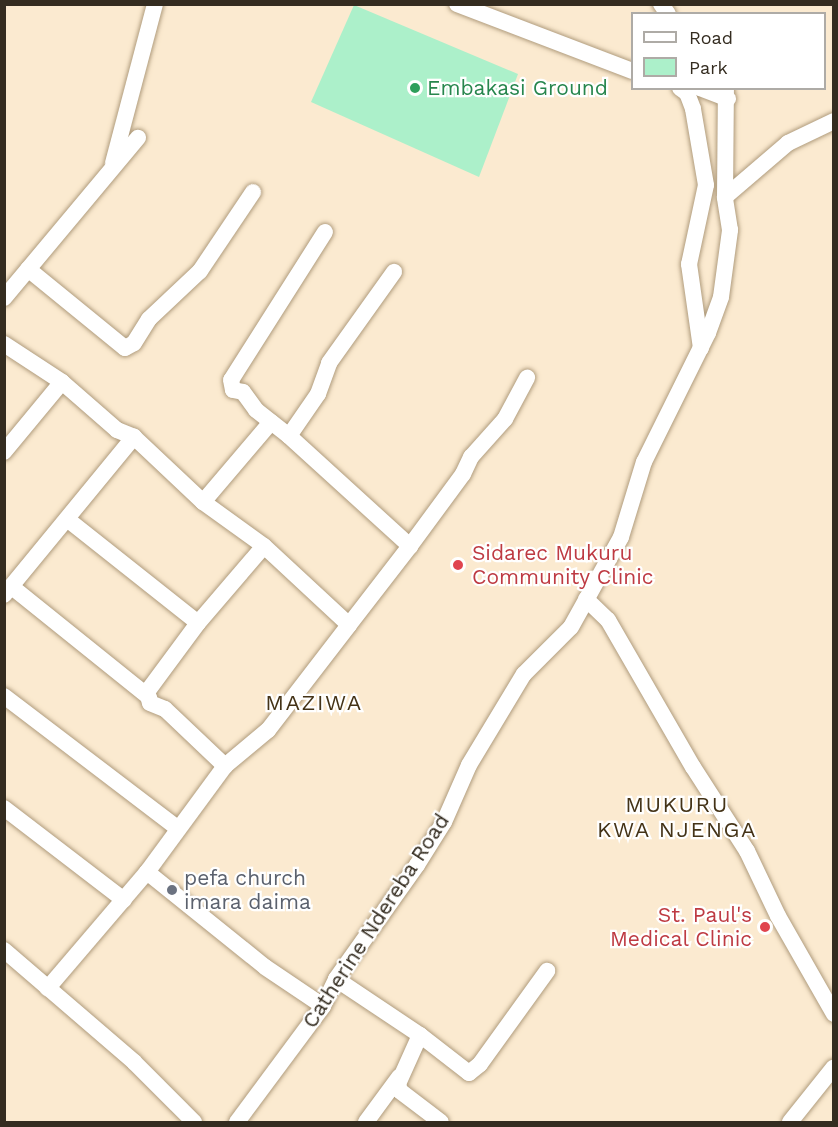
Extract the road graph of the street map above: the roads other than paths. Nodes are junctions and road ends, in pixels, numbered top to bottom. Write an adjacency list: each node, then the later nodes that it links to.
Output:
1 (155, 4): 11 (street)
2 (457, 4): 5 (street)
3 (481, 4): 4 (street)
4 (631, 62)
5 (631, 70)
6 (683, 90): 19 (street)
7 (708, 90): 8 (street)
8 (727, 94): 13 (street, Catherine Ndereba Road)
9 (834, 121): 13 (street)
10 (138, 138): 11 (street)
11 (112, 168): 15 (street)
12 (253, 192): 15 (street)
13 (724, 197): 19 (street, Catherine Ndereba Road)
14 (325, 232): 22 (street)
15 (28, 269): 17 (street)
16 (394, 272): 23 (street)
17 (4, 298)
18 (4, 344): 21 (street)
19 (701, 348): 31 (street, Catherine Ndereba Road)
20 (527, 378): 29 (street)
21 (62, 382): 24 (street); 25 (street)
22 (270, 422): 23 (street); 26 (street)
23 (289, 436): 29 (street)
24 (134, 437): 26 (street); 27 (street)
25 (4, 452)
26 (203, 502): 28 (street)
27 (67, 519): 30 (street); 32 (street)
28 (264, 546): 32 (street); 33 (street)
29 (410, 546): 33 (street)
30 (8, 591): 35 (street)
31 (586, 599): 43 (street, Catherine Ndereba Road); 46 (street)
32 (198, 623): 35 (street)
33 (349, 625): 36 (street)
34 (4, 696): 38 (street)
35 (149, 697): 36 (street)
36 (225, 766): 38 (street)
37 (4, 808): 40 (street)
38 (177, 828): 39 (street)
39 (147, 872): 40 (street); 45 (street)
40 (124, 900): 44 (street)
41 (4, 950): 44 (street)
42 (547, 971): 47 (street)
43 (336, 979): 45 (street, Catherine Ndereba Road); 47 (street)
44 (48, 988): 50 (street)
45 (323, 1006): 51 (street, Catherine Ndereba Road)
46 (832, 1007)
47 (420, 1035): 49 (street)
48 (834, 1067): 54 (street)
49 (399, 1077): 52 (street); 53 (street)
50 (194, 1122)
51 (237, 1122)
52 (366, 1122)
53 (441, 1122)
54 (790, 1122)

